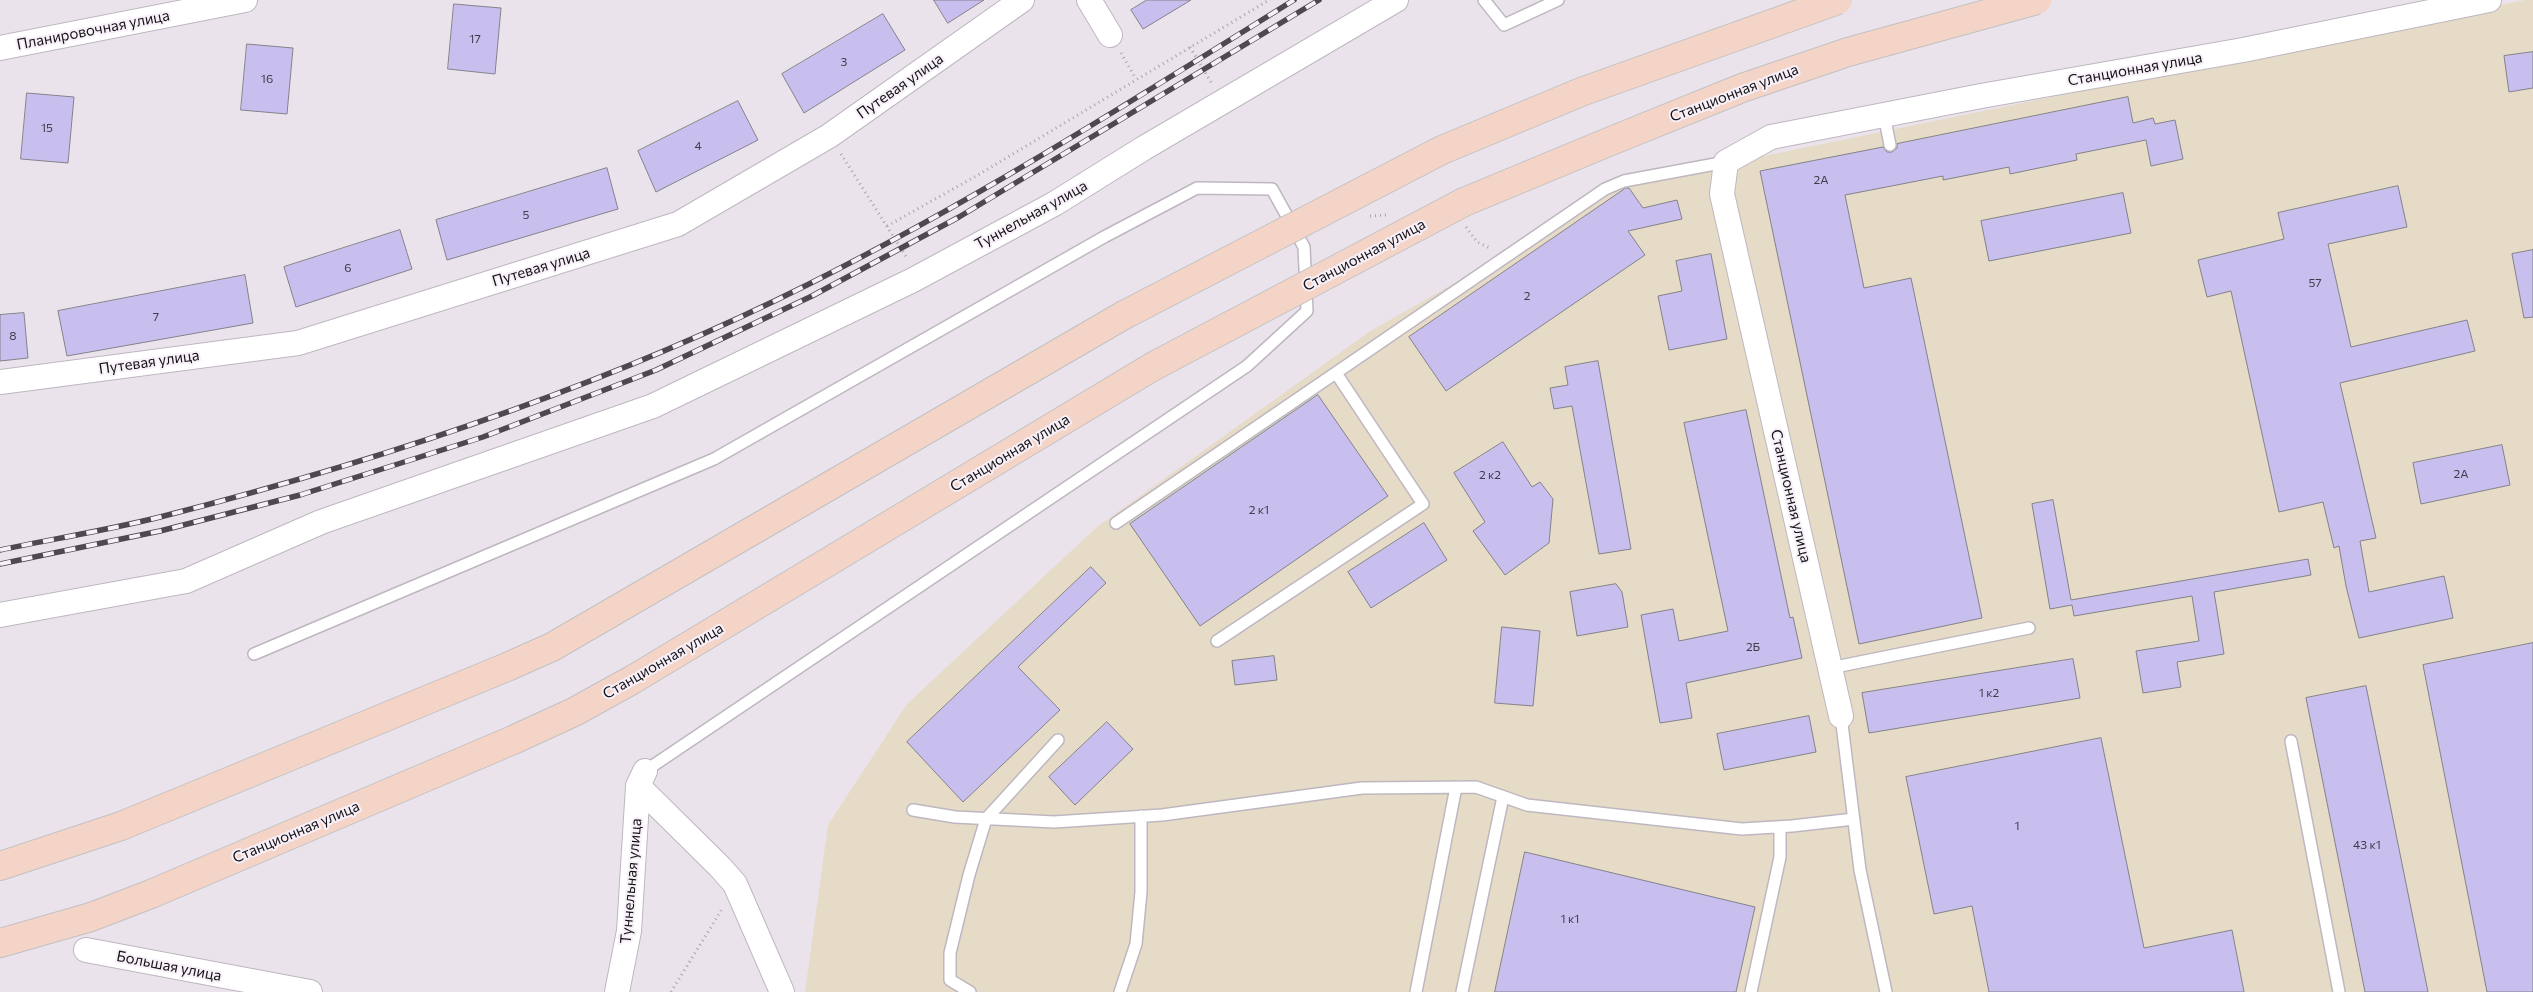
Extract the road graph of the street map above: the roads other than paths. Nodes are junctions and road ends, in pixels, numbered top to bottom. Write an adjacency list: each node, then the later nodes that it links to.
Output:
1 (246, 0): 11 (street, Планировочная улица)
2 (1022, 0): 16 (street, Путевая улица)
3 (1089, 0): 10 (street)
4 (1396, 0): 18 (street, Туннельная улица)
5 (1484, 0): 6 (lane)
6 (1558, 0)
7 (1838, 0): 34 (main road, bridge)
8 (2037, 0): 35 (main road, Станционная улица, bridge)
9 (2489, 0): 12 (street, Станционная улица)
10 (1110, 35)
11 (0, 48)
12 (1884, 115): 13 (lane); 14 (street, Станционная улица)
13 (1890, 145)
14 (1726, 162): 15 (lane); 22 (street, Станционная улица)
15 (1336, 373): 17 (lane); 20 (lane)
16 (0, 382)
17 (1116, 523)
18 (0, 615)
19 (2029, 628): 22 (lane)
20 (1217, 641)
21 (254, 654): 26 (lane)
22 (1830, 668): 23 (street, Станционная улица)
23 (1841, 716): 32 (lane)
24 (1058, 740): 31 (lane)
25 (2291, 741): 46 (lane)
26 (642, 779): 38 (street, Туннельная улица); 39 (street)
27 (1456, 787): 28 (lane); 30 (lane); 42 (lane)
28 (1503, 797): 33 (lane); 43 (lane)
29 (913, 810): 31 (lane)
30 (1141, 816): 31 (lane); 41 (lane)
31 (986, 819): 40 (lane)
32 (1854, 819): 33 (lane); 45 (lane)
33 (1780, 827): 44 (lane)
34 (0, 866)
35 (0, 944)
36 (86, 950): 37 (street, Большая улица)
37 (310, 992)
38 (617, 992)
39 (782, 992)
40 (970, 992)
41 (1120, 992)
42 (1416, 992)
43 (1462, 992)
44 (1751, 992)
45 (1886, 992)
46 (2339, 992)

